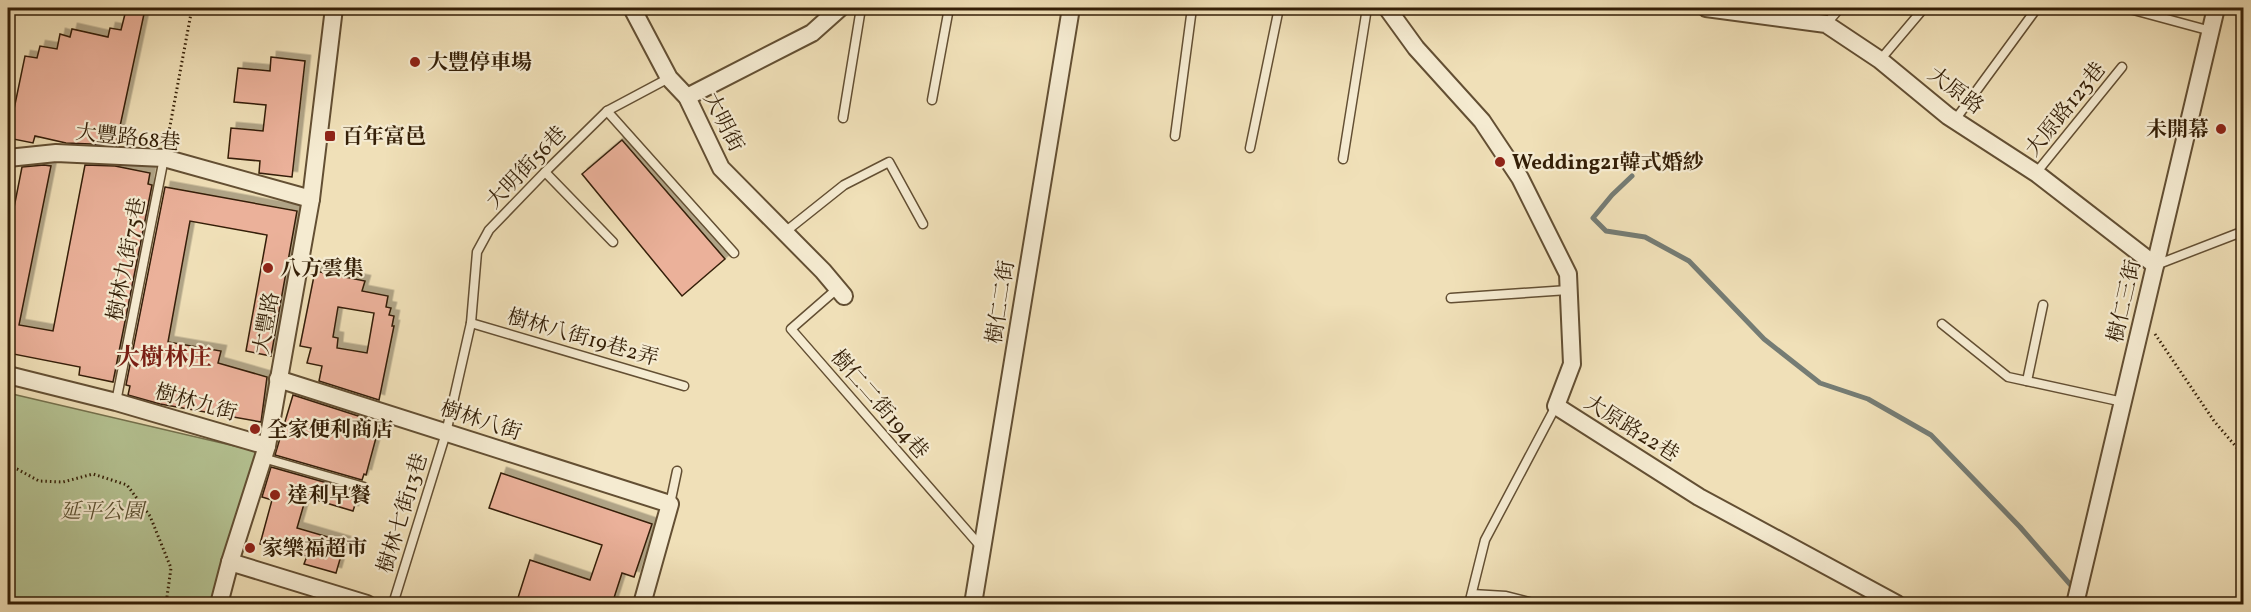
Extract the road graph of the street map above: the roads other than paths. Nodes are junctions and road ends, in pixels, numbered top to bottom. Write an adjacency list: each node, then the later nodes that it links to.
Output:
1 (334, 8): 36 (street, 大豐路)
2 (632, 8): 23 (street, 大明街)
3 (840, 8): 24 (street)
4 (861, 8): 27 (lane)
5 (949, 8): 25 (lane)
6 (1071, 8): 61 (street, 樹仁二街)
7 (1192, 8): 29 (lane)
8 (1279, 8): 30 (lane)
9 (1367, 8): 33 (lane)
10 (1387, 8): 43 (street, 大原路22巷)
11 (1840, 8): 19 (lane)
12 (1924, 8): 21 (lane)
13 (2037, 8): 28 (lane)
14 (2126, 8): 20 (lane)
15 (2216, 8): 20 (street, 樹仁三街)
16 (2227, 8): 18 (lane)
17 (1717, 9): 19 (street, 大原路)
18 (2244, 11)
19 (1826, 24): 21 (street, 大原路)
20 (2211, 31): 42 (street, 樹仁三街)
21 (1880, 60): 28 (street, 大原路)
22 (2122, 67): 35 (lane, 大原路123巷)
23 (669, 78): 24 (street, 大明街); 26 (lane, 大明街56巷)
24 (687, 97): 39 (street, 大明街)
25 (932, 100)
26 (607, 111): 34 (lane, 大明街56巷); 41 (lane)
27 (843, 118)
28 (1955, 120): 35 (street, 大原路)
29 (1175, 136)
30 (1250, 148)
31 (8, 158): 32 (street, 大豐路68巷)
32 (164, 158): 36 (street, 大豐路68巷); 53 (lane, 樹林九街75巷)
33 (1343, 159)
34 (544, 172): 40 (lane); 47 (lane, 大明街56巷)
35 (2036, 173): 42 (street, 大原路)
36 (311, 199): 50 (street, 大豐路)
37 (924, 224): 39 (lane)
38 (2244, 231): 42 (lane)
39 (785, 232): 44 (street, 大明街)
40 (613, 242)
41 (734, 253)
42 (2156, 265): 54 (street, 樹仁三街)
43 (1568, 290): 45 (lane); 55 (street, 大原路22巷)
44 (841, 292): 61 (lane, 樹仁二街194巷)
45 (1451, 298)
46 (2043, 305): 51 (lane)
47 (471, 323): 52 (lane, 樹林八街19巷2弄); 56 (lane, 大明街56巷)
48 (1942, 324): 51 (lane)
49 (8, 375): 53 (street, 樹林九街)
50 (278, 379): 56 (street, 樹林八街); 57 (street, 大豐路)
51 (2027, 381): 54 (lane)
52 (684, 386)
53 (116, 402): 57 (street, 樹林九街)
54 (2123, 402): 74 (street, 樹仁三街)
55 (1556, 406): 63 (lane); 65 (street, 大原路22巷)
56 (446, 433): 60 (street, 樹林八街); 68 (lane, 樹林七街13巷)
57 (265, 452): 59 (lane); 62 (street, 大豐路)
58 (677, 471): 60 (lane)
59 (364, 487)
60 (670, 504): 69 (street)
61 (982, 548): 70 (street, 樹仁二街)
62 (230, 562): 64 (street); 66 (street, 大豐路)
63 (1472, 594): 71 (lane); 72 (lane)
64 (339, 600): 67 (street)
65 (1879, 600): 73 (street, 大原路22巷)
66 (219, 604)
67 (367, 604)
68 (393, 604)
69 (642, 604)
70 (973, 604)
71 (1469, 604)
72 (1537, 604)
73 (1897, 604)
74 (2075, 604)

